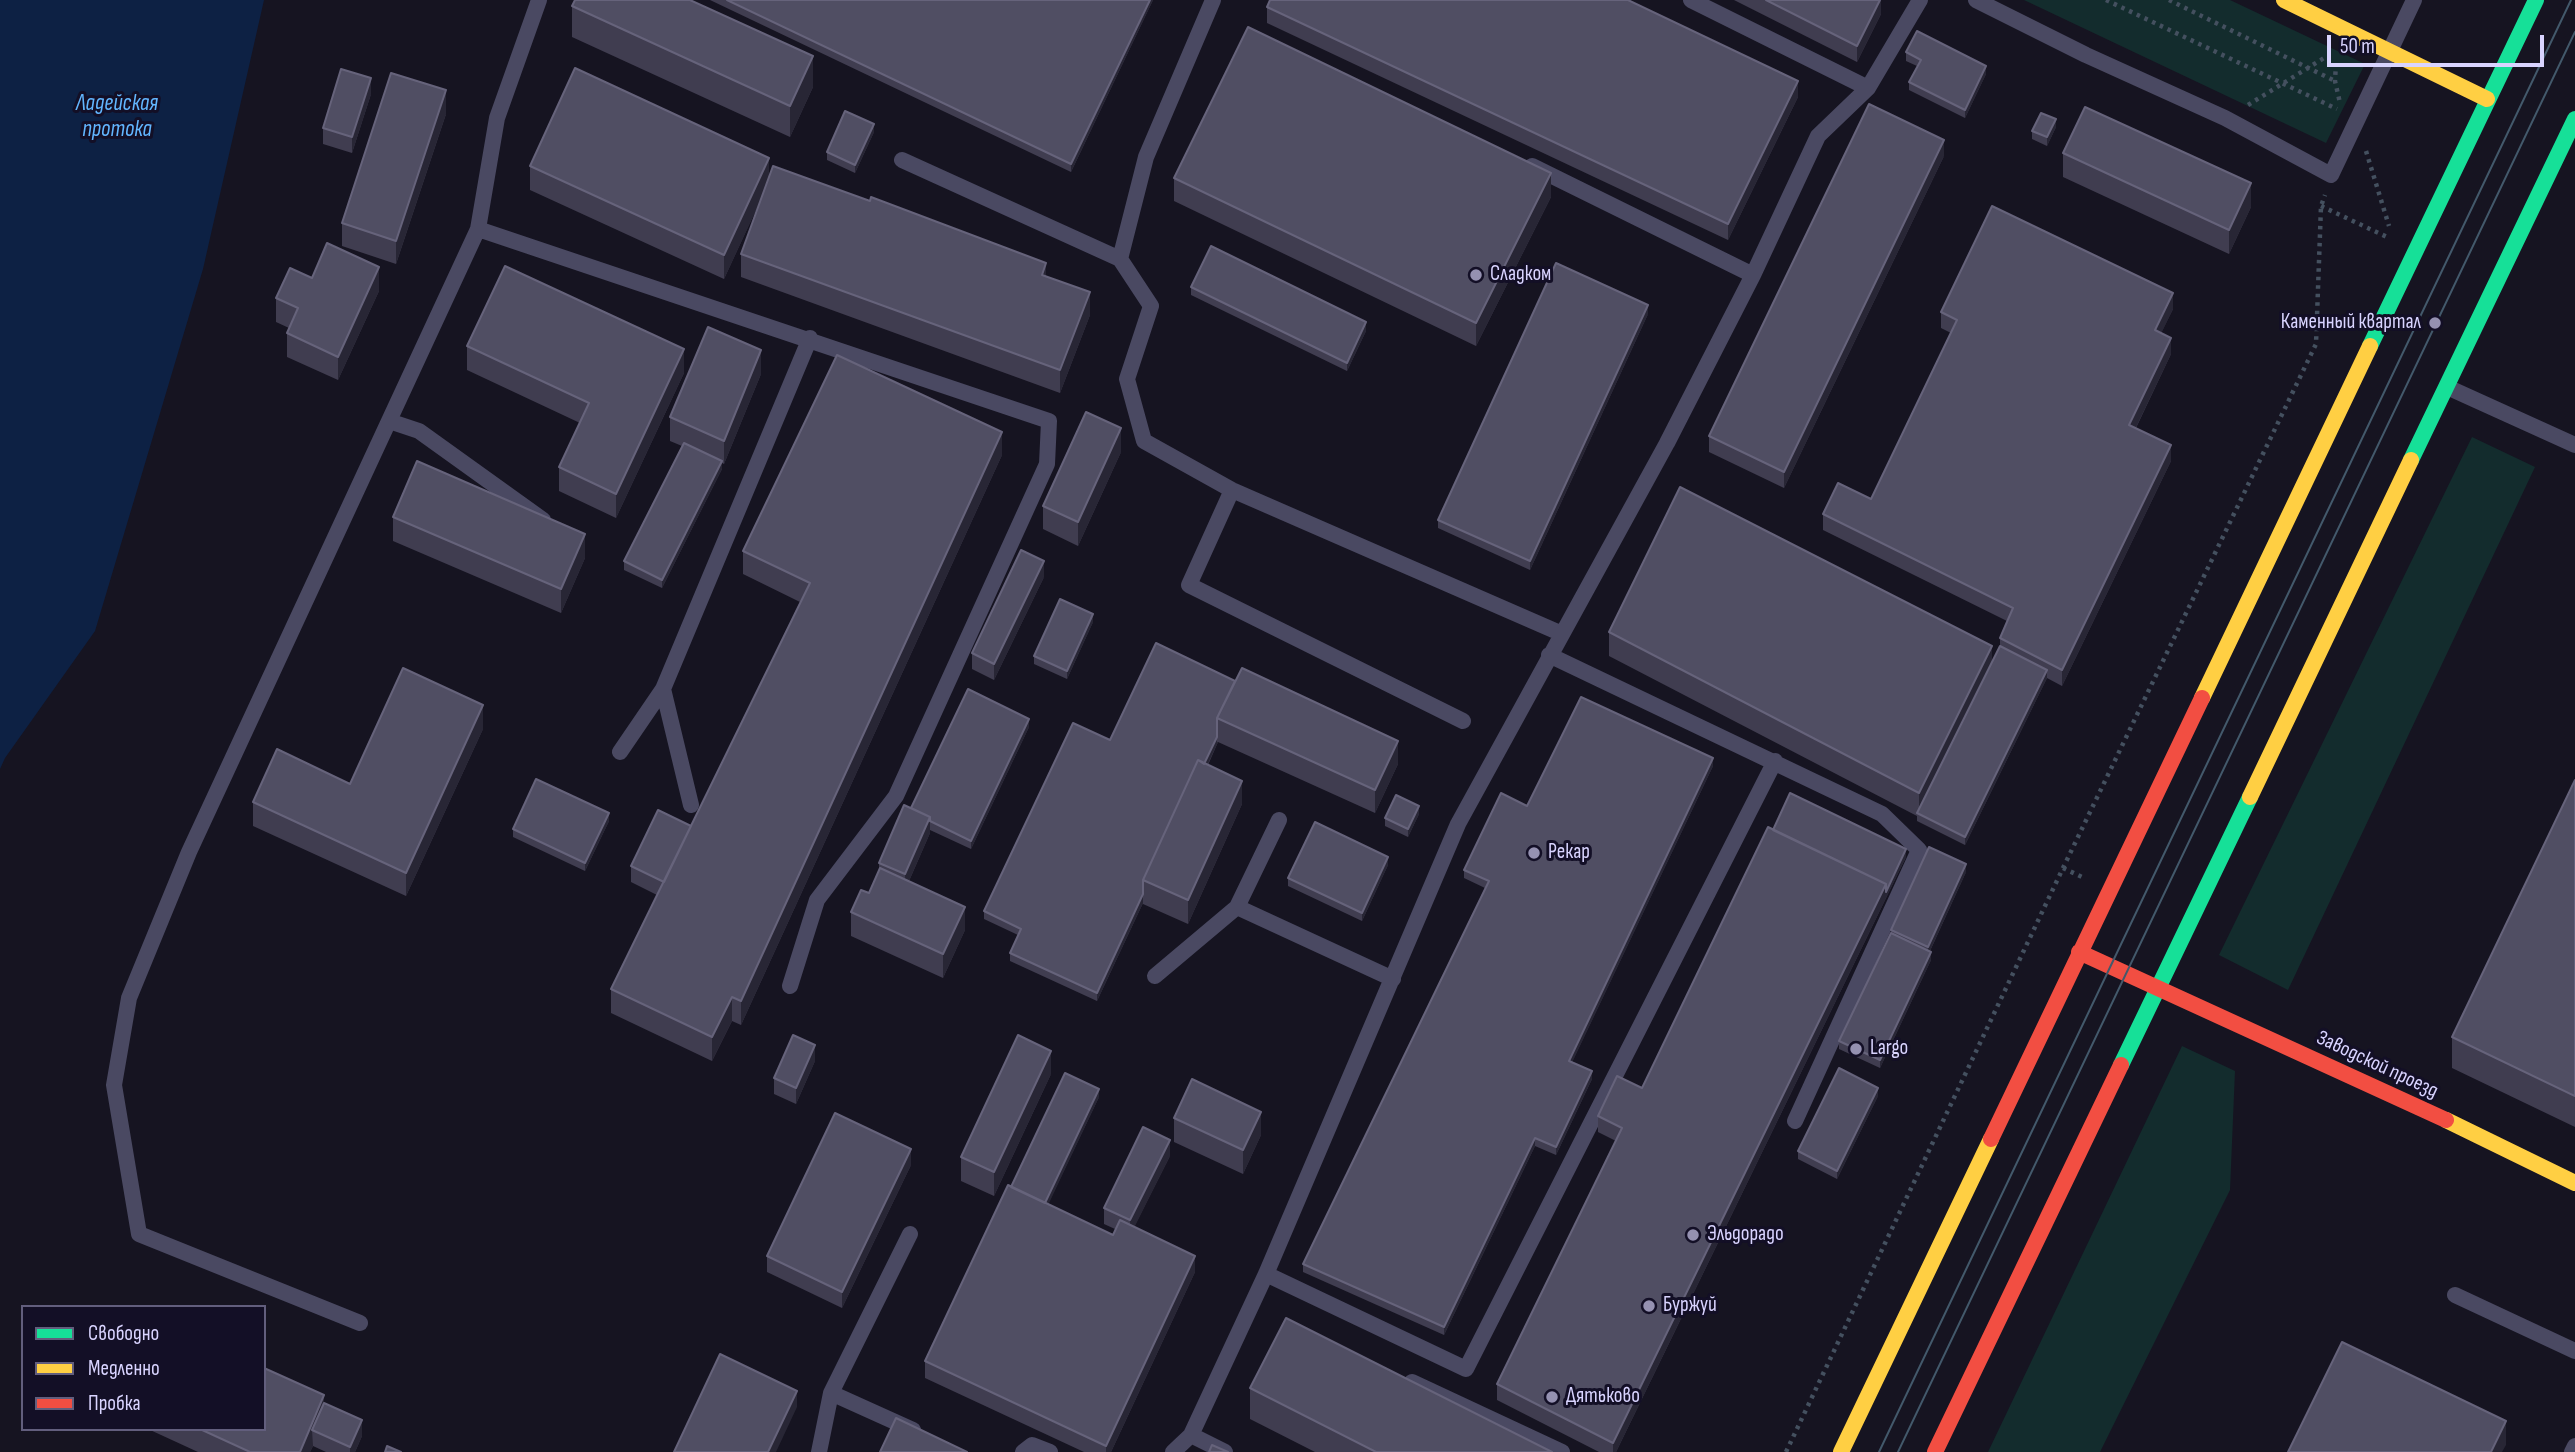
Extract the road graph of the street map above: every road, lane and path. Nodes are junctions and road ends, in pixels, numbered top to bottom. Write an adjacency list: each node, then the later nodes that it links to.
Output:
1 (539, 0): 23 (lane)
2 (1213, 0): 25 (lane)
3 (1691, 0): 16 (lane)
4 (1920, 0): 16 (lane)
5 (1976, 0): 19 (lane)
6 (2106, 0): 15 (path)
7 (2169, 0): 13 (path)
8 (2284, 0): 11 (main road)
9 (2414, 0): 11 (lane)
10 (2536, 0): 17 (main road)
11 (2390, 50): 17 (main road); 19 (lane)
12 (2327, 56): 13 (path)
13 (2308, 68): 14 (path); 15 (path)
14 (2335, 81)
15 (2285, 85): 18 (path); 19 (path)
16 (1868, 88): 26 (lane)
17 (2487, 99): 44 (main road)
18 (2342, 111)
19 (2225, 118)
20 (2575, 119): 28 (main road)
21 (902, 160): 25 (lane)
22 (1521, 161): 26 (lane)
23 (478, 229): 27 (lane); 29 (lane)
24 (2394, 240): 41 (path)
25 (1120, 259): 31 (lane)
26 (1753, 275): 33 (lane)
27 (810, 338): 35 (lane); 47 (lane)
28 (2447, 387): 30 (lane); 48 (main road)
29 (389, 421): 32 (lane); 54 (lane)
30 (2575, 445)
31 (1232, 489): 33 (lane); 36 (lane)
32 (543, 520)
33 (1560, 633): 34 (lane)
34 (1549, 655): 38 (lane); 46 (lane)
35 (663, 689): 37 (lane); 39 (lane)
36 (1463, 721)
37 (620, 752)
38 (1775, 761): 49 (lane); 52 (lane)
39 (691, 805)
40 (1279, 820): 43 (lane)
41 (2063, 868): 42 (path); 67 (path)
42 (2083, 877)
43 (1237, 907): 45 (lane); 46 (lane)
44 (2079, 952): 48 (main road, Заводской проезд); 68 (main road)
45 (1155, 976)
46 (1393, 979): 52 (lane)
47 (789, 986)
48 (2160, 988): 50 (main road, Заводской проезд); 69 (main road)
49 (1795, 1121)
50 (2575, 1183)
51 (910, 1234): 57 (lane)
52 (1266, 1275): 58 (lane)
53 (2455, 1295): 55 (lane)
54 (360, 1324)
55 (2575, 1351)
56 (1401, 1377): 66 (lane)
57 (831, 1393): 59 (lane); 61 (lane)
58 (1191, 1435): 64 (lane); 65 (lane)
59 (927, 1436)
60 (2575, 1446): 70 (lane)
61 (820, 1452)
62 (1023, 1452): 63 (lane)
63 (1050, 1452)
64 (1173, 1452)
65 (1225, 1452)
66 (1562, 1452)
67 (1786, 1452)
68 (1841, 1452)
69 (1935, 1452)
70 (2572, 1452)

